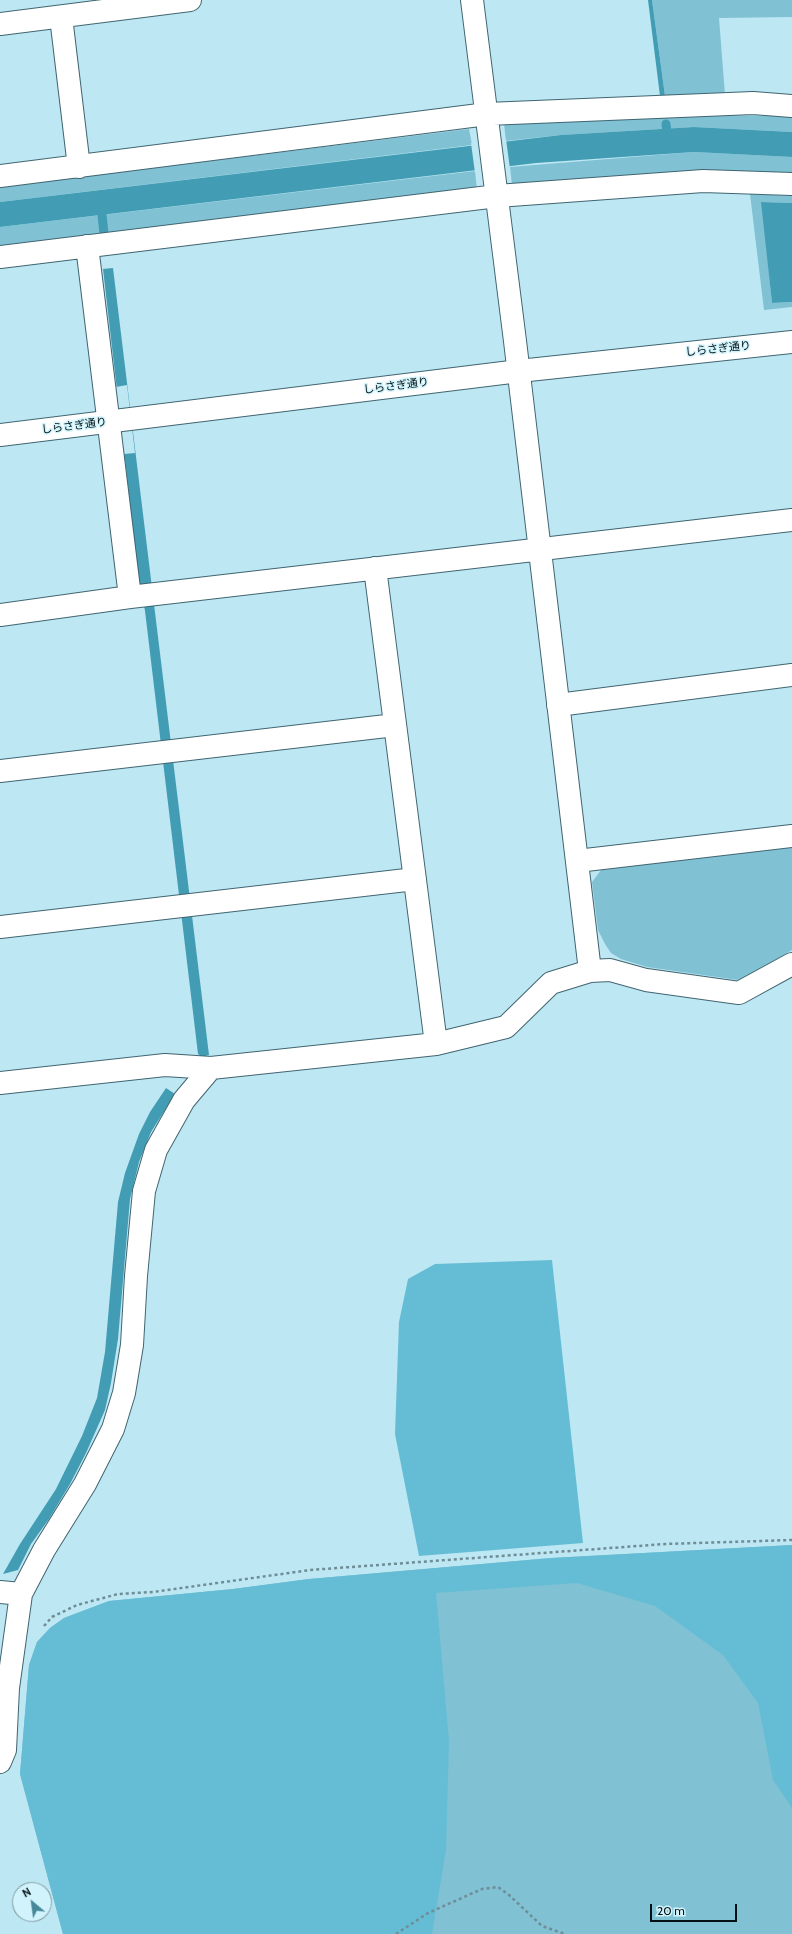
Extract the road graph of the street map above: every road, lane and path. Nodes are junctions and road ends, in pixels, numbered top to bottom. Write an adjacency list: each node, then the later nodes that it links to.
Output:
1 (190, 0): 3 (street)
2 (472, 0): 7 (street)
3 (129, 4): 4 (street)
4 (62, 17): 5 (street); 8 (street)
5 (0, 24)
6 (792, 106): 7 (street)
7 (487, 114): 8 (street); 11 (street)
8 (79, 167): 9 (street)
9 (0, 176)
10 (792, 184): 11 (street)
11 (497, 196): 12 (street); 15 (street)
12 (87, 246): 13 (street); 16 (street)
13 (0, 257)
14 (792, 342): 15 (street, しらさぎ通り)
15 (519, 371): 16 (street, しらさぎ通り); 19 (street)
16 (108, 422): 17 (street, しらさぎ通り); 21 (street)
17 (0, 435)
18 (792, 520): 19 (street)
19 (540, 549): 20 (street); 24 (street)
20 (375, 568): 21 (street); 25 (street)
21 (130, 597): 22 (street)
22 (0, 615)
23 (792, 675): 24 (street)
24 (558, 705): 28 (street)
25 (395, 725): 26 (street); 29 (street)
26 (0, 771)
27 (792, 836): 28 (street)
28 (577, 861): 32 (street)
29 (415, 879): 30 (street); 33 (street)
30 (0, 927)
31 (792, 964): 32 (street)
32 (590, 971): 33 (street)
33 (436, 1044): 34 (street)
34 (211, 1068): 35 (street); 37 (street)
35 (0, 1083)
36 (792, 1540): 38 (path)
37 (10, 1593): 39 (street)
38 (43, 1627)
39 (0, 1762)
40 (396, 1934): 41 (path)
41 (565, 1934)

